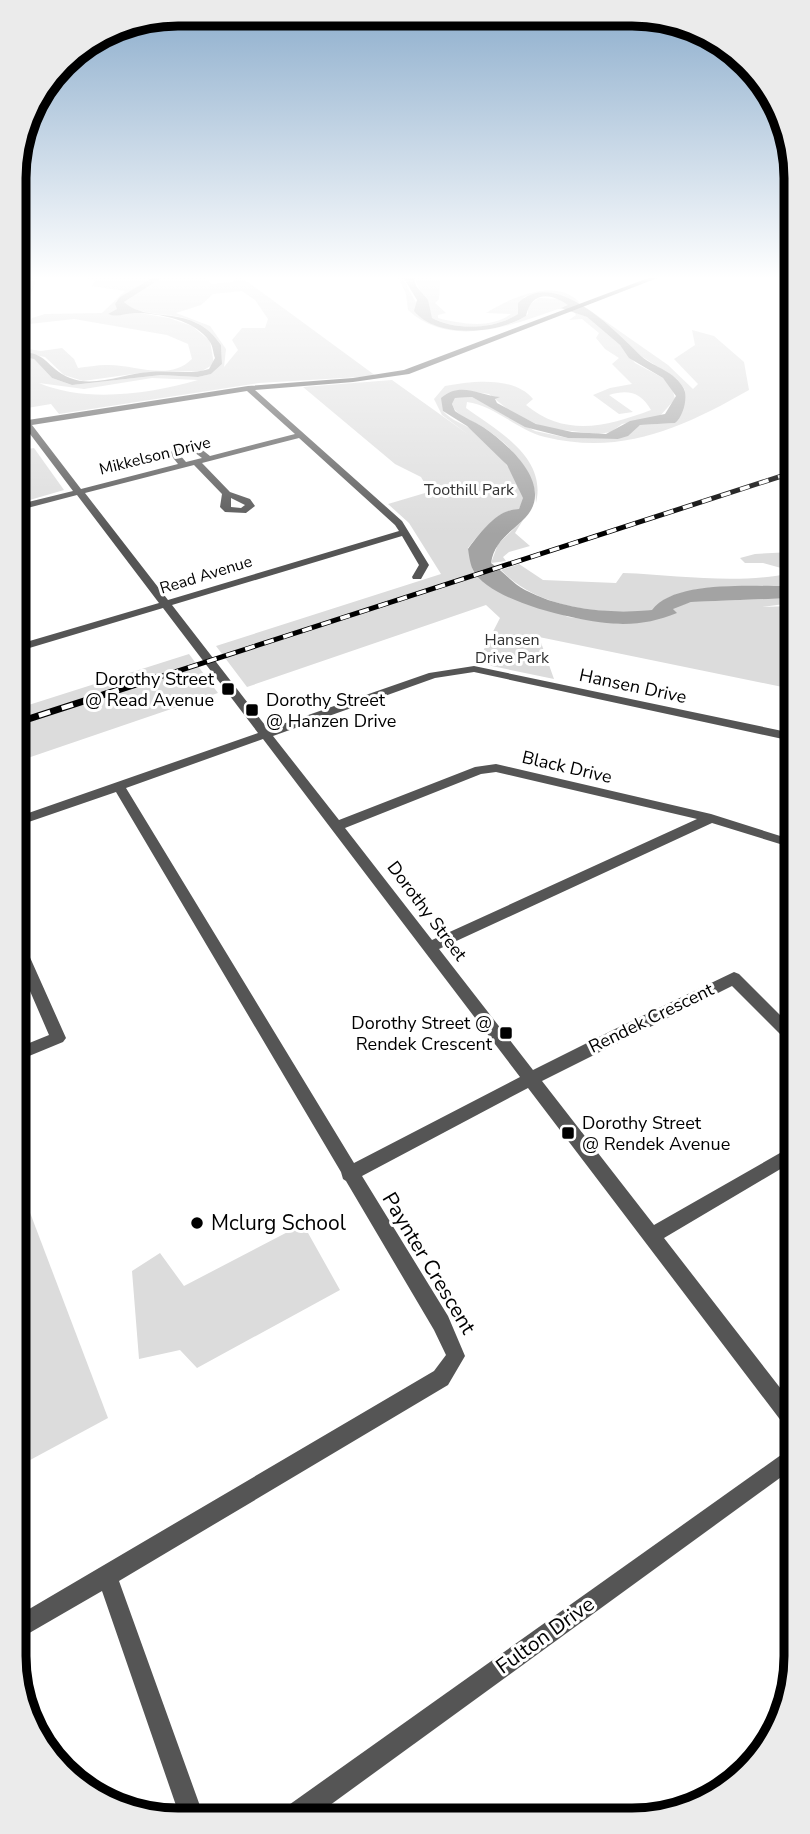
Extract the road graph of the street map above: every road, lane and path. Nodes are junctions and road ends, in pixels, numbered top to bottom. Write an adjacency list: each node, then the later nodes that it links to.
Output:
1 (431, 363): 2 (street)
2 (248, 388): 3 (street); 4 (street)
3 (27, 424): 8 (street, Dorothy Street)
4 (302, 435): 5 (street, Mikkelson Drive); 11 (street)
5 (209, 459): 6 (street, Mikkelson Drive); 7 (street)
6 (196, 462): 7 (street, Mikkelson Drive); 9 (street)
7 (184, 465): 8 (street, Mikkelson Drive)
8 (79, 492): 10 (street, Mikkelson Drive); 13 (street, Dorothy Street)
9 (227, 494)
10 (27, 505)
11 (405, 533): 12 (street); 13 (street, Read Avenue)
12 (417, 577)
13 (164, 604): 14 (street, Read Avenue); 15 (street, Dorothy Street)
14 (27, 646)
15 (267, 734): 16 (street, Hansen Drive); 17 (street); 20 (street, Dorothy Street)
16 (784, 735)
17 (118, 785): 18 (street); 28 (street, Paynter Crescent)
18 (27, 818)
19 (711, 818): 20 (street, Black Drive); 21 (street, Black Drive); 22 (street)
20 (337, 826): 22 (street, Dorothy Street)
21 (784, 841)
22 (430, 947): 26 (street, Dorothy Street)
23 (26, 966): 25 (street)
24 (783, 1028): 26 (street, Rendek Crescent)
25 (26, 1051)
26 (531, 1079): 28 (street); 29 (street, Dorothy Street)
27 (783, 1158): 29 (street)
28 (349, 1174): 32 (street, Paynter Crescent)
29 (651, 1236): 30 (street, Dorothy Street)
30 (783, 1408)
31 (783, 1464): 35 (street, Fulton Drive)
32 (107, 1576): 33 (street, Paynter Crescent); 34 (street)
33 (26, 1625)
34 (189, 1808)
35 (306, 1808)

